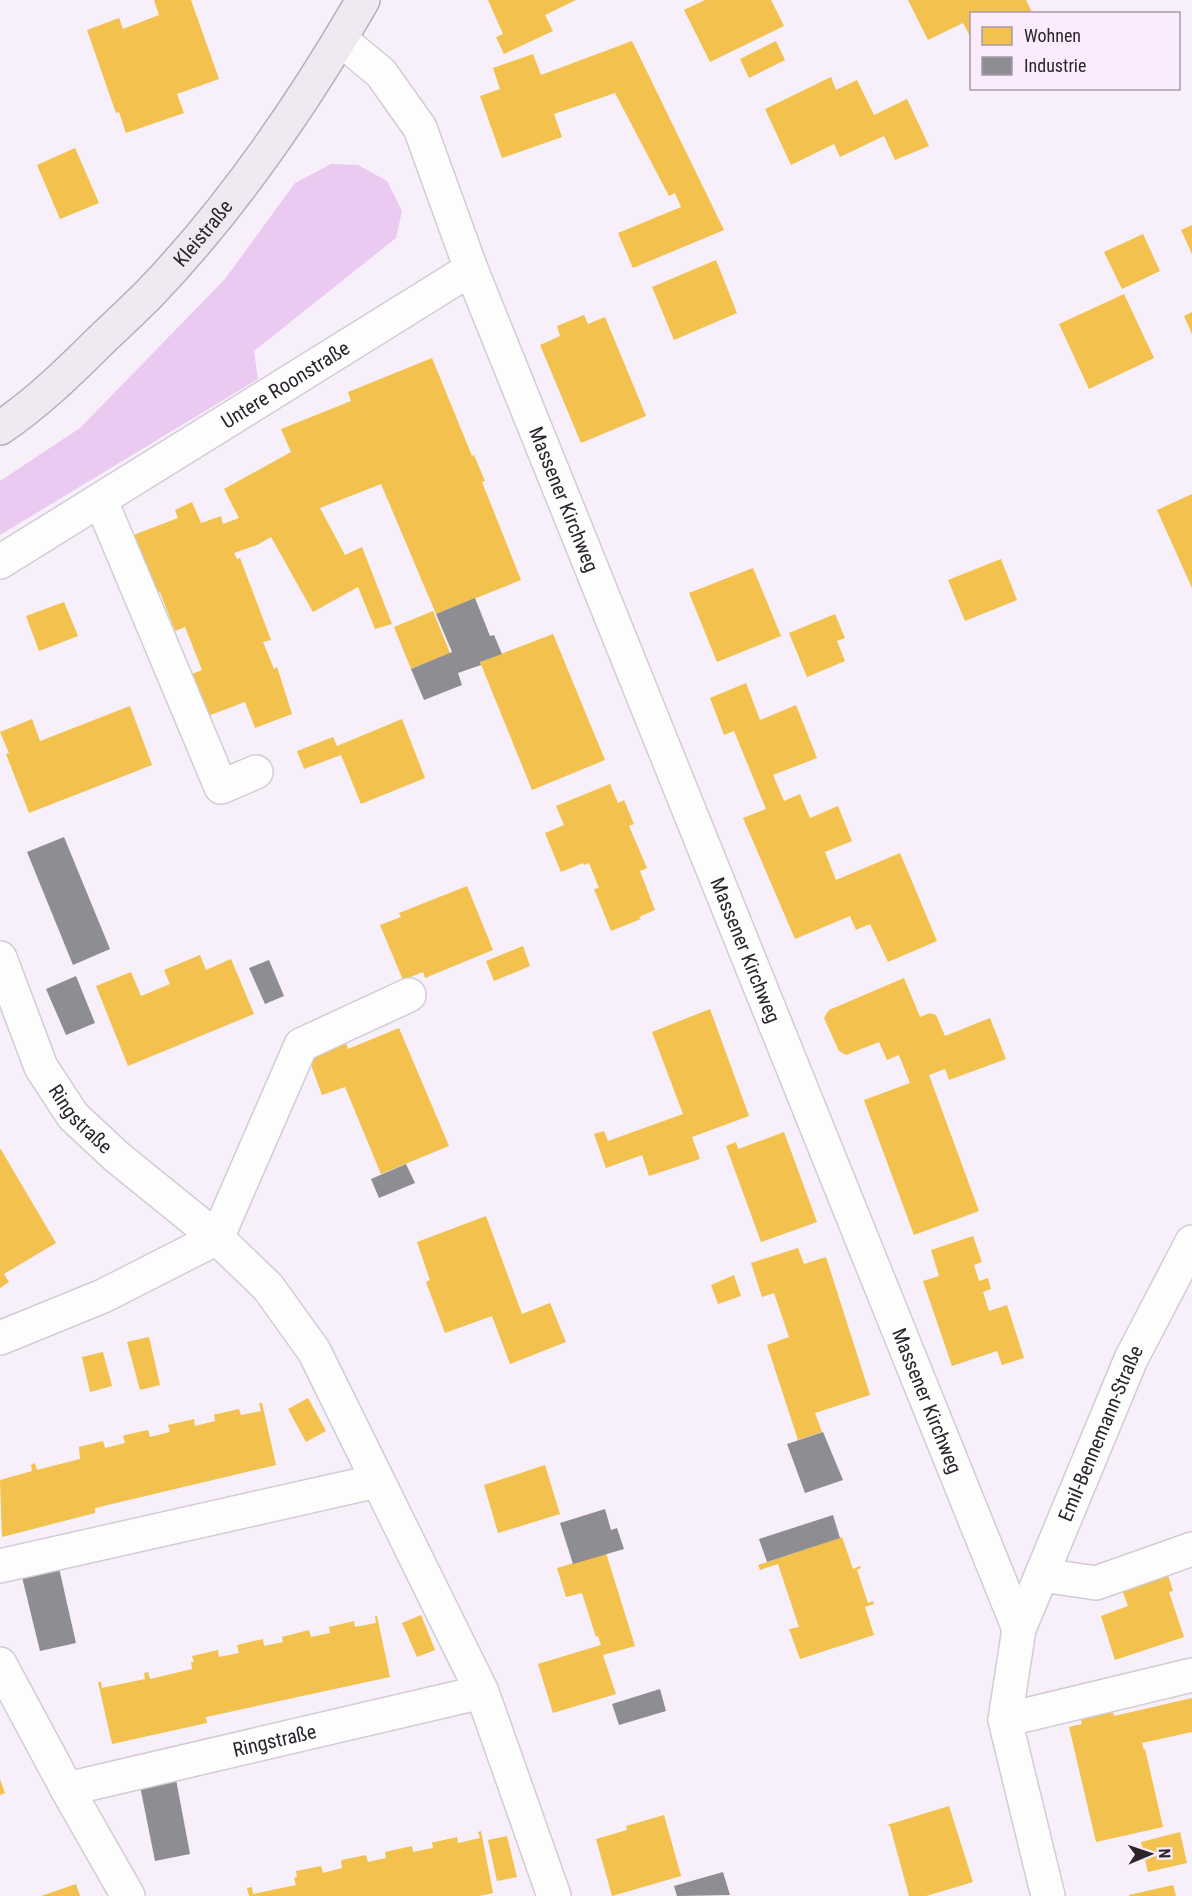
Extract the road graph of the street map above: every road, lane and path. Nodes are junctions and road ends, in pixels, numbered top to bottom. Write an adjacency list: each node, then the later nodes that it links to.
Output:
1 (363, 0): 2 (main road, Kleistraße)
2 (340, 39): 3 (street, Massener Kirchweg); 4 (main road, Kleistraße)
3 (471, 269): 5 (street, Untere Roonstraße); 17 (street, Massener Kirchweg)
4 (0, 428)
5 (101, 501): 6 (street, Untere Roonstraße); 7 (street)
6 (0, 562)
7 (256, 772)
8 (0, 958): 10 (street, Ringstraße)
9 (409, 995): 10 (street)
10 (217, 1238): 12 (street); 13 (street, Ringstraße)
11 (1192, 1242): 16 (street, Emil-Bennemann-Straße)
12 (0, 1338)
13 (377, 1481): 15 (street); 20 (street, Ringstraße)
14 (1192, 1549): 16 (street)
15 (0, 1566)
16 (1042, 1575): 17 (street, Emil-Bennemann-Straße)
17 (1019, 1629): 21 (street)
18 (0, 1664): 22 (street)
19 (1192, 1675): 21 (street)
20 (482, 1692): 22 (street, Ringstraße); 24 (street, Ringstraße)
21 (1005, 1720): 25 (street)
22 (67, 1789): 23 (street)
23 (128, 1896)
24 (554, 1896)
25 (1048, 1896)

